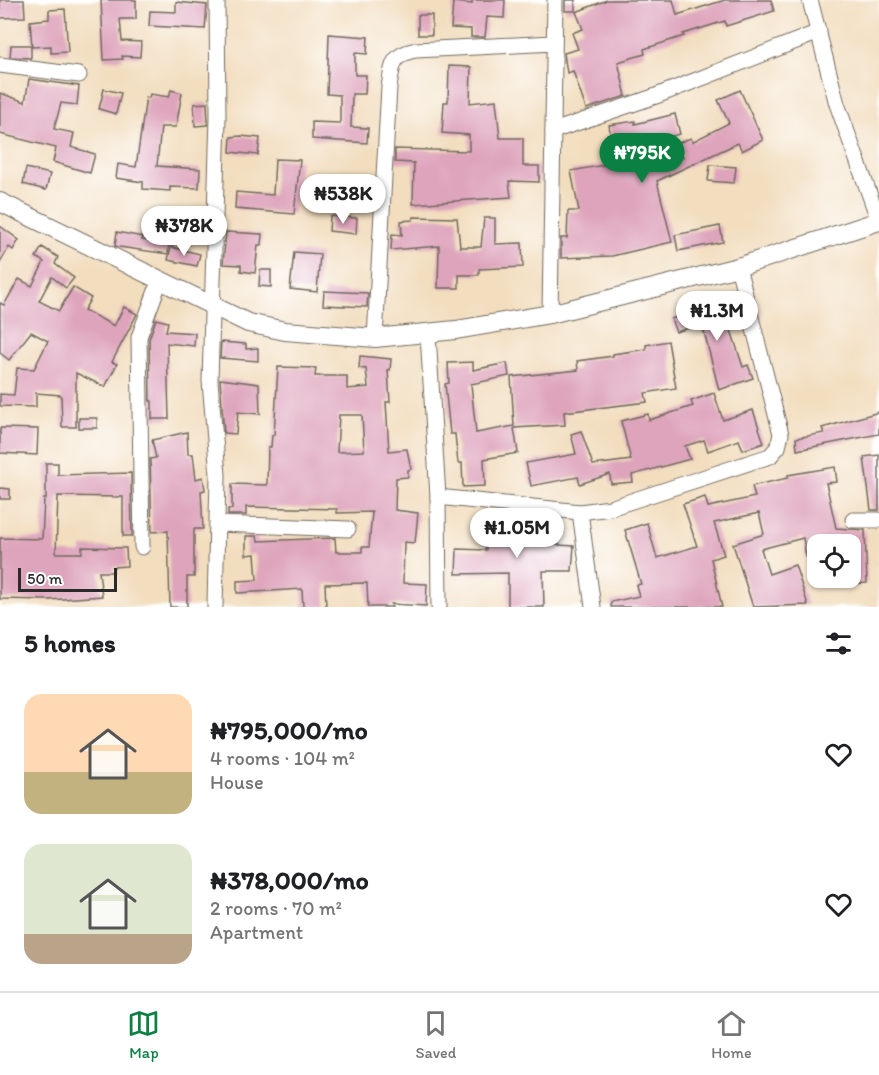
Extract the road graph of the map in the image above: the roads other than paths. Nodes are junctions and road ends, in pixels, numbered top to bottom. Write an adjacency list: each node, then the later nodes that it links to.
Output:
1 (217, 0): 13 (street)
2 (555, 0): 5 (street)
3 (810, 0): 4 (street)
4 (819, 32): 8 (street); 10 (street)
5 (555, 44): 8 (street); 16 (street)
6 (0, 64): 7 (street)
7 (79, 75)
8 (553, 131): 14 (street)
9 (0, 202): 12 (street)
10 (879, 221): 11 (street)
11 (738, 267): 14 (street); 18 (street)
12 (160, 280): 13 (street); 23 (street)
13 (214, 308): 16 (street); 21 (street)
14 (550, 314): 15 (street)
15 (428, 334): 16 (street); 17 (street)
16 (375, 338)
17 (438, 496): 18 (street); 25 (street)
18 (580, 512): 26 (street)
19 (853, 520): 20 (street)
20 (879, 520)
21 (219, 524): 22 (street); 24 (street)
22 (348, 529)
23 (142, 547)
24 (215, 607)
25 (439, 607)
26 (594, 607)

